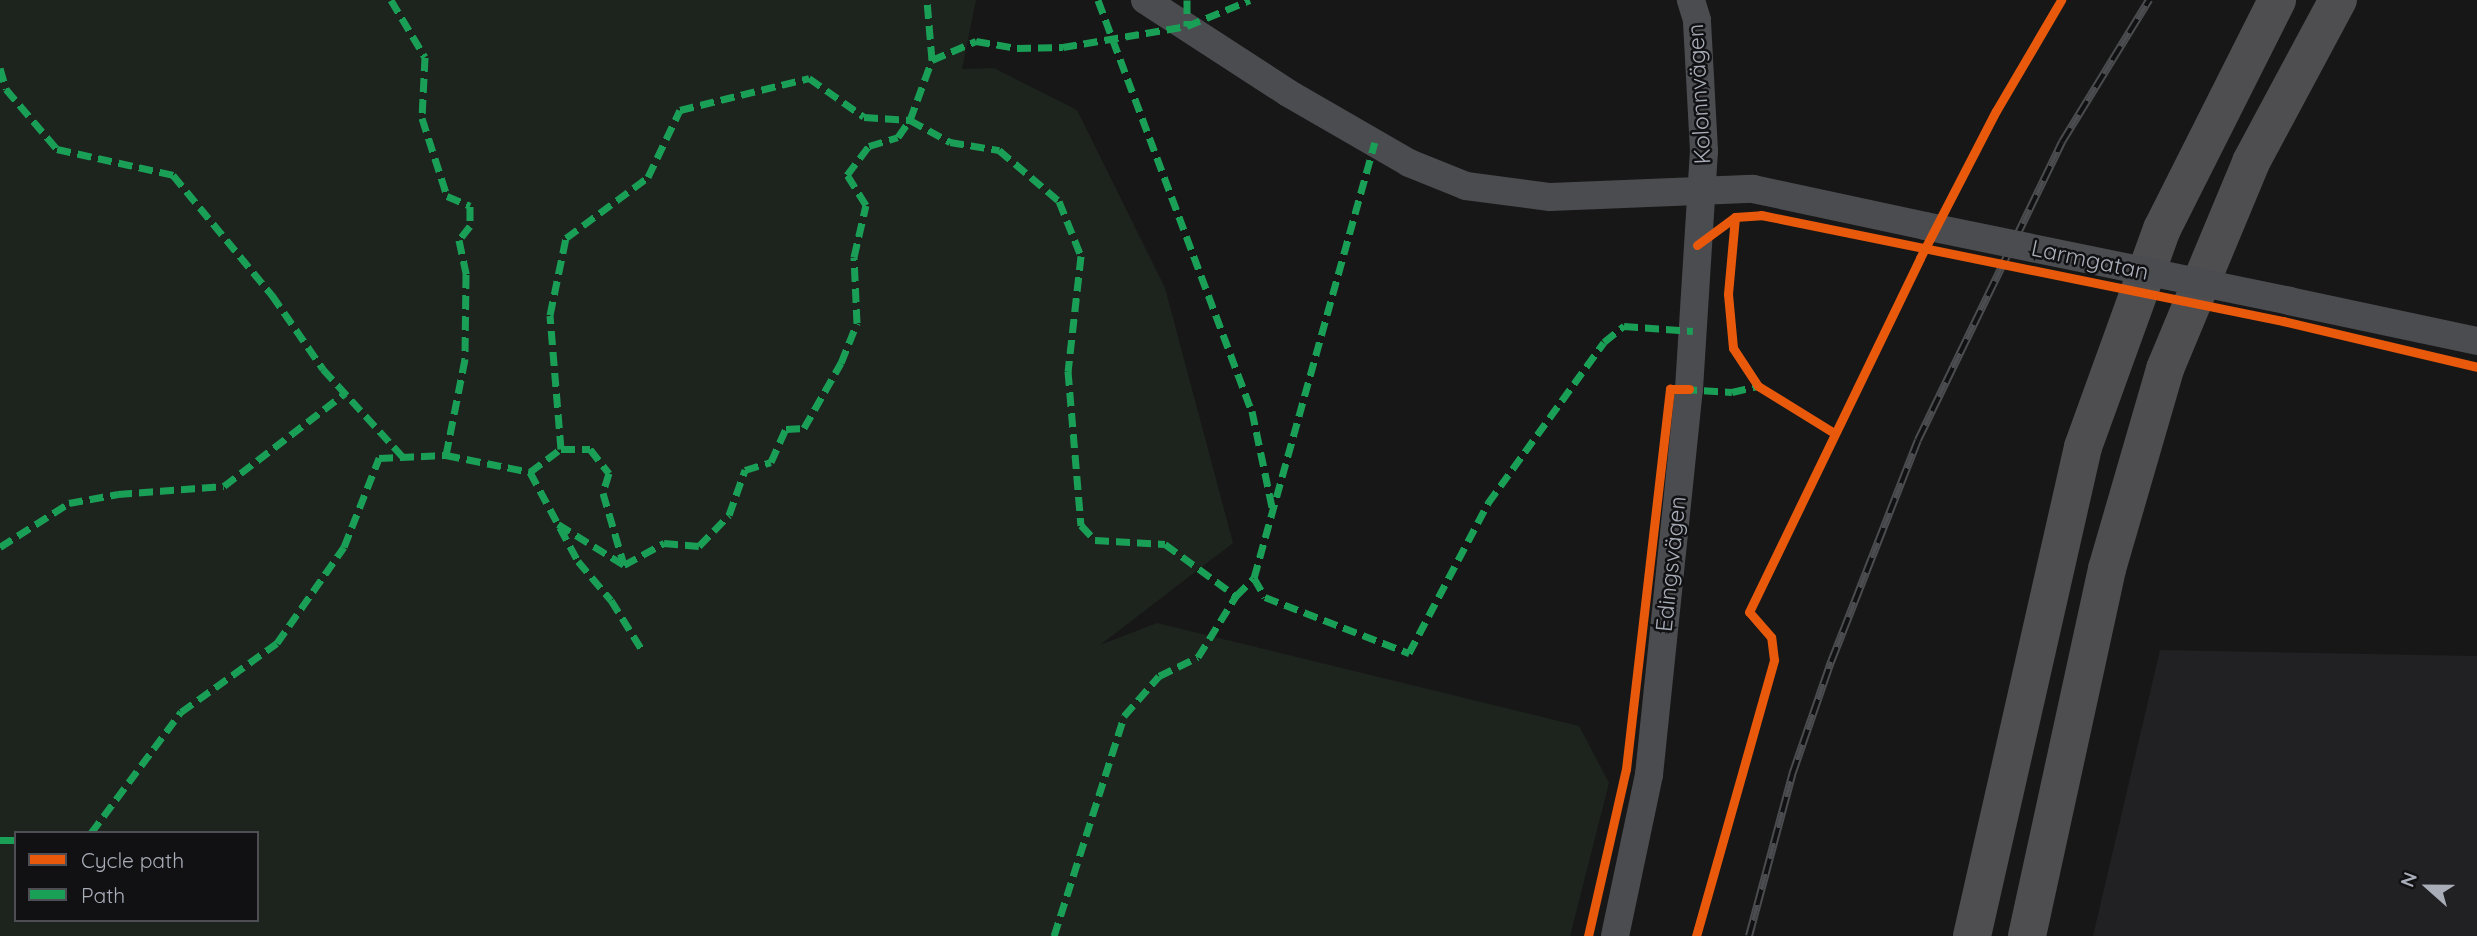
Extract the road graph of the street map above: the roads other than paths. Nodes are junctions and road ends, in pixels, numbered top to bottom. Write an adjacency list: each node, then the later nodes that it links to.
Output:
1 (1145, 0): 5 (street, Larmgatan)
2 (1691, 0): 5 (street, Kolonnvägen)
3 (2277, 0): 8 (highway)
4 (2338, 0): 9 (highway)
5 (1702, 189): 6 (street, Larmgatan, bridge); 7 (street, Edingsvägen)
6 (2477, 341)
7 (1615, 936)
8 (1972, 936)
9 (2027, 936)

